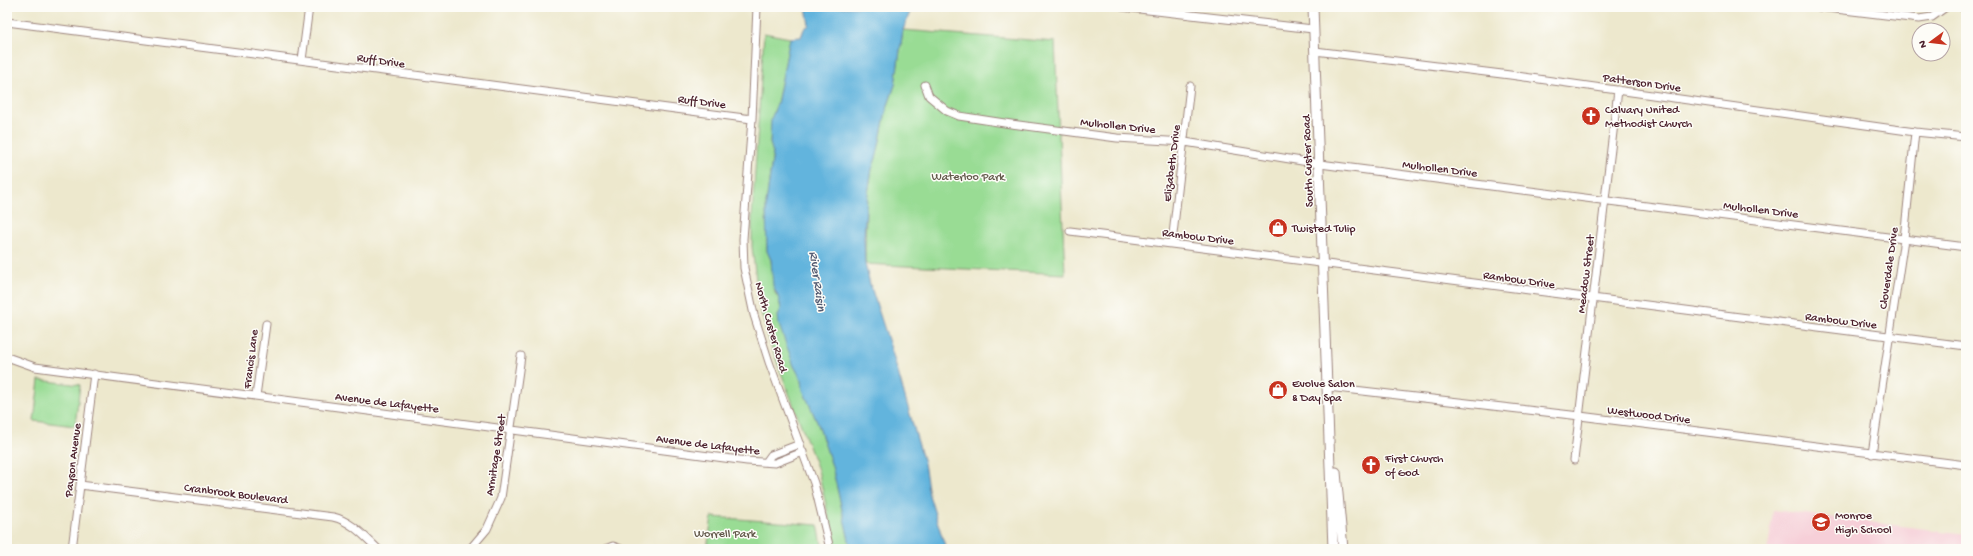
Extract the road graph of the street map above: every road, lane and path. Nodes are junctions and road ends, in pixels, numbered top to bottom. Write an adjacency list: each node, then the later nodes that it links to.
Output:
1 (309, 7): 13 (street)
2 (757, 7): 17 (street, North Custer Road)
3 (1122, 7): 11 (street)
4 (1313, 7): 11 (main road, South Custer Road)
5 (1818, 7): 8 (street)
6 (1946, 7): 8 (street)
7 (1961, 7): 9 (street)
8 (1861, 10)
9 (1966, 10)
10 (7, 22): 13 (street, Ruff Drive)
11 (1314, 29): 12 (main road, South Custer Road)
12 (1315, 51): 16 (street, Patterson Drive); 21 (main road, South Custer Road)
13 (302, 60): 17 (street, Ruff Drive)
14 (925, 85): 20 (street, Mulhollen Drive)
15 (1190, 86): 20 (street, Elizabeth Drive)
16 (1618, 90): 18 (street, Patterson Drive); 22 (street, Meadow Street)
17 (752, 119): 39 (street, North Custer Road)
18 (1915, 132): 19 (street, Patterson Drive); 24 (street, Cloverdale Drive)
19 (1966, 137)
20 (1185, 142): 21 (street, Mulhollen Drive); 25 (street, Elizabeth Drive)
21 (1320, 164): 22 (street, Mulhollen Drive); 27 (main road, South Custer Road)
22 (1605, 200): 24 (street, Mulhollen Drive); 28 (street, Meadow Street)
23 (1070, 231): 25 (street, Rambow Drive)
24 (1904, 239): 26 (street, Mulhollen Drive); 30 (street, Cloverdale Drive)
25 (1172, 243): 27 (street, Rambow Drive)
26 (1966, 247)
27 (1323, 263): 28 (street, Rambow Drive); 35 (main road, South Custer Road)
28 (1593, 300): 30 (street, Rambow Drive); 37 (street, Meadow Street)
29 (266, 324): 36 (street, Francis Lane)
30 (1889, 337): 31 (street, Rambow Drive); 41 (street, Cloverdale Drive)
31 (1966, 346)
32 (521, 356): 38 (street, Armitage Street)
33 (7, 358): 34 (street, Avenue de Lafayette)
34 (94, 374): 36 (street, Avenue de Lafayette); 45 (street, Payson Avenue)
35 (1328, 387): 37 (street, Westwood Drive); 52 (main road, South Custer Road); 53 (main road, South Custer Road)
36 (256, 396): 38 (street, Avenue de Lafayette)
37 (1580, 416): 41 (street, Westwood Drive); 42 (street, Meadow Street)
38 (511, 430): 43 (street, Avenue de Lafayette); 48 (street, Armitage Street)
39 (800, 444): 40 (street, North Custer Road); 43 (street, Avenue de Lafayette)
40 (803, 452): 43 (street, Avenue de Lafayette); 51 (street, North Custer Road)
41 (1872, 454): 44 (street, Westwood Drive)
42 (1574, 460)
43 (766, 462)
44 (1966, 465)
45 (80, 485): 46 (street, Payson Avenue); 47 (street, Cranbrook Boulevard)
46 (72, 549)
47 (378, 549)
48 (470, 549)
49 (605, 549): 50 (street)
50 (621, 549)
51 (830, 549)
52 (1333, 549)
53 (1343, 549)

